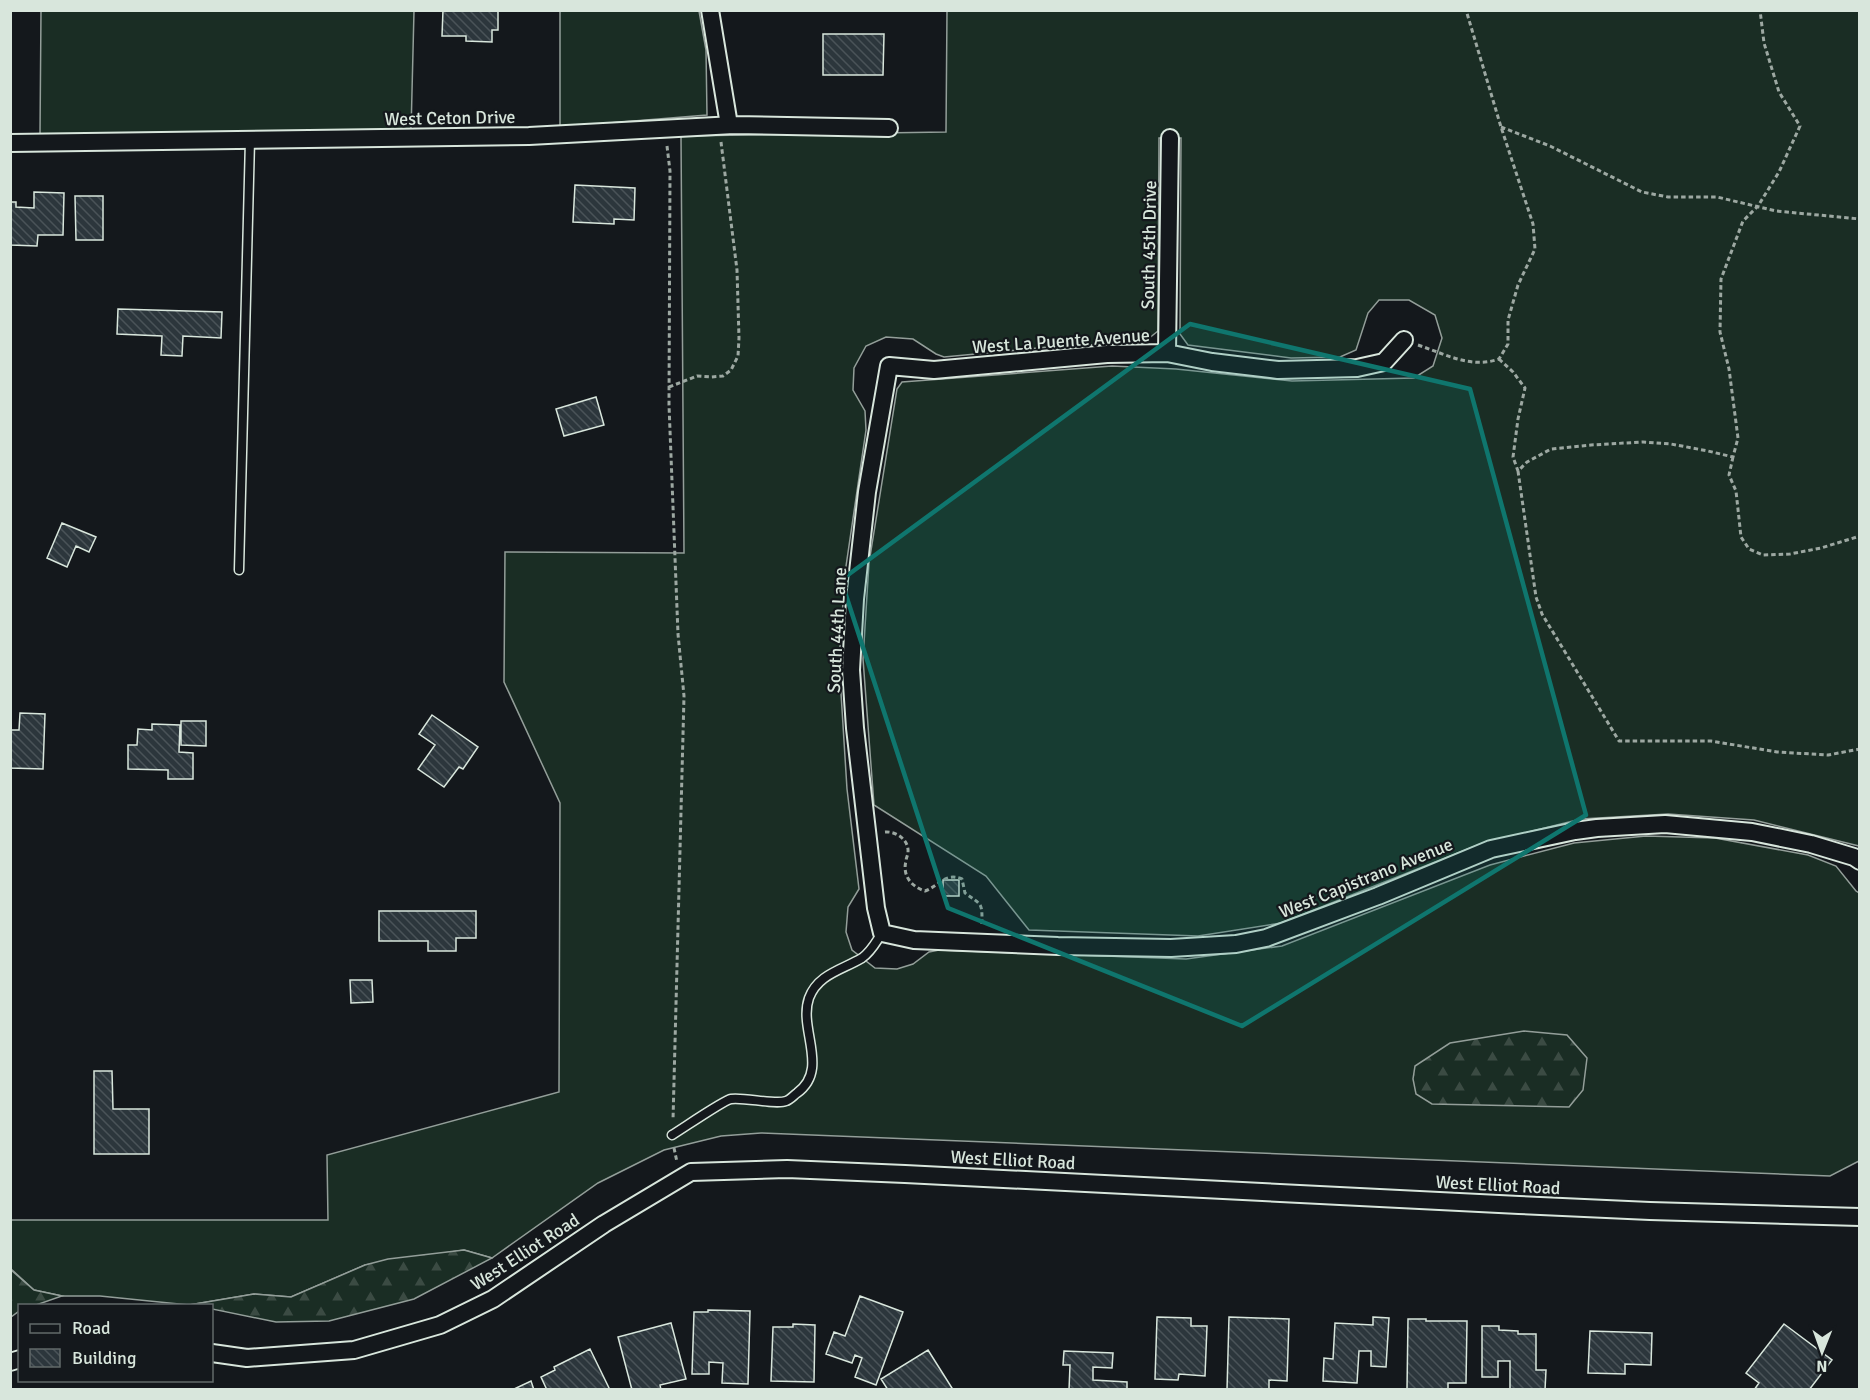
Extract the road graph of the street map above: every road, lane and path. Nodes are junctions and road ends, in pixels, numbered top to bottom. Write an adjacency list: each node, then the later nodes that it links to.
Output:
1 (710, 10): 4 (street)
2 (1466, 10): 5 (path)
3 (1760, 10): 11 (path)
4 (724, 125): 6 (street, West Ceton Drive); 7 (street, West Ceton Drive); 17 (path)
5 (1501, 127): 11 (path); 15 (path)
6 (665, 128): 9 (street, West Ceton Drive); 17 (path)
7 (889, 128)
8 (1170, 138): 14 (street, South 45th Drive)
9 (250, 140): 10 (street, West Ceton Drive); 21 (lane)
10 (10, 143)
11 (1758, 207): 12 (path); 18 (path)
12 (1860, 219)
13 (1404, 340): 14 (street, West La Puente Avenue); 15 (path)
14 (1167, 353): 16 (street, West La Puente Avenue)
15 (1499, 359): 19 (path)
16 (889, 366): 23 (street, South 44th Lane)
17 (669, 387): 27 (path)
18 (1733, 458): 19 (path); 20 (path)
19 (1518, 471): 22 (path)
20 (1860, 536)
21 (239, 570)
22 (1860, 749)
23 (867, 835): 25 (street, South 44th Lane); 26 (path)
24 (1860, 861): 26 (street, West Capistrano Avenue)
25 (882, 933): 26 (street, West Capistrano Avenue); 27 (lane)
26 (982, 942)
27 (672, 1135): 28 (path)
28 (679, 1178): 29 (street, West Elliot Road); 30 (street, West Elliot Road)
29 (1860, 1217)
30 (213, 1353)

